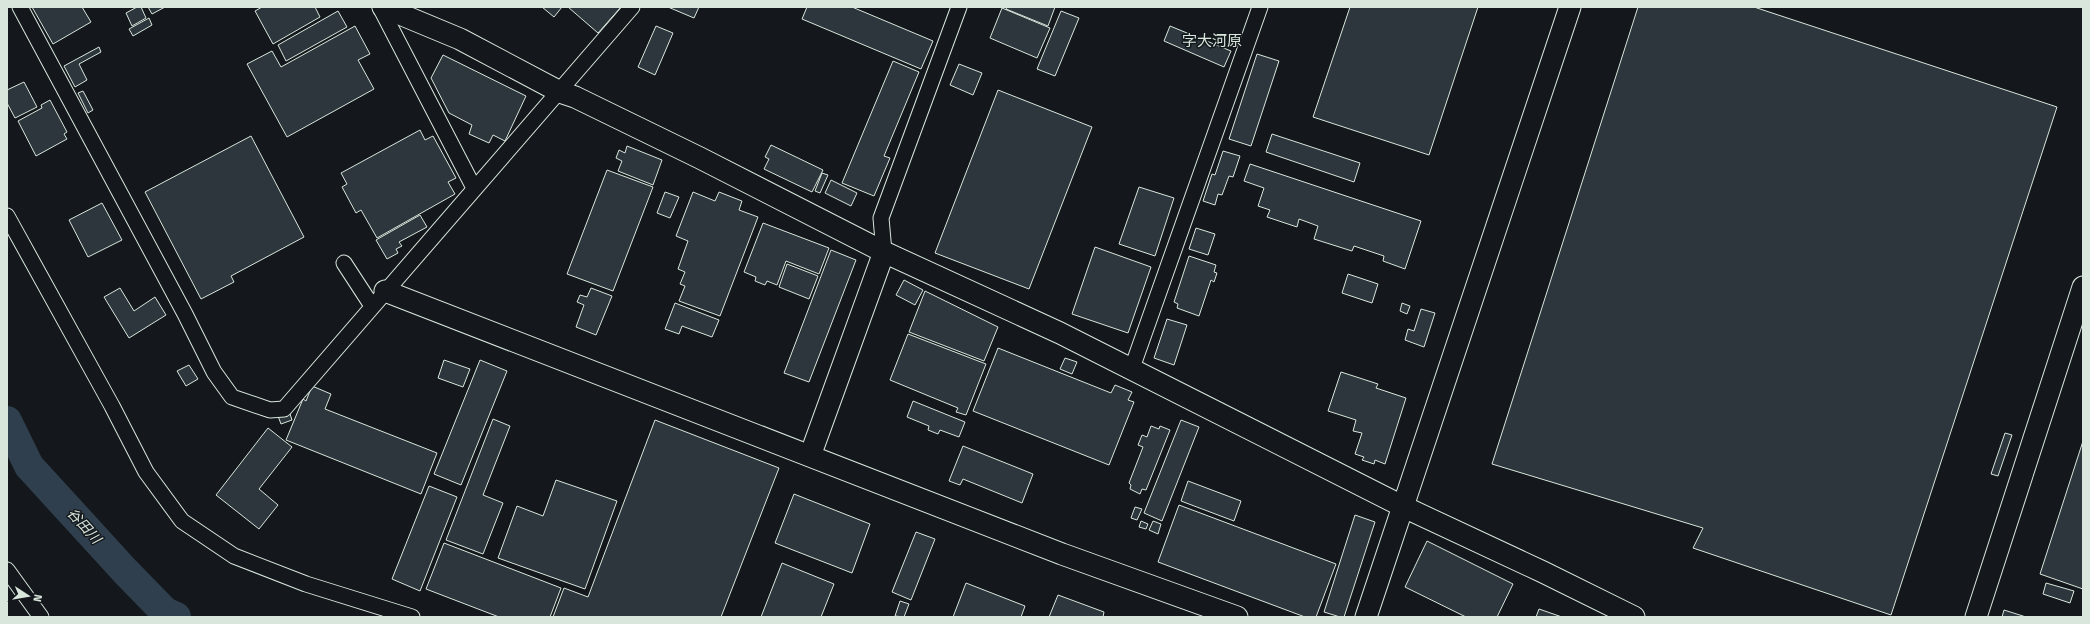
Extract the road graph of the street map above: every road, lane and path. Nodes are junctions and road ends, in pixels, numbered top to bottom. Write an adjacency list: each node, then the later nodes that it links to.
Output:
1 (20, 7): 13 (street)
2 (382, 7): 7 (street); 8 (street)
3 (632, 7): 7 (street)
4 (959, 7): 10 (street)
5 (1260, 7): 14 (street)
6 (1570, 7): 16 (street)
7 (560, 92): 8 (street); 10 (street)
8 (474, 188): 13 (street)
9 (7, 216): 19 (street)
10 (884, 252): 14 (street); 15 (street)
11 (344, 263): 13 (street)
12 (2083, 287): 23 (street)
13 (379, 298): 15 (street)
14 (1132, 368): 16 (street)
15 (810, 456): 20 (street)
16 (1404, 507): 21 (street); 22 (street)
17 (7, 570): 18 (street)
18 (41, 617)
19 (412, 617)
20 (1237, 617)
21 (1366, 617)
22 (1634, 617)
23 (1976, 617)

